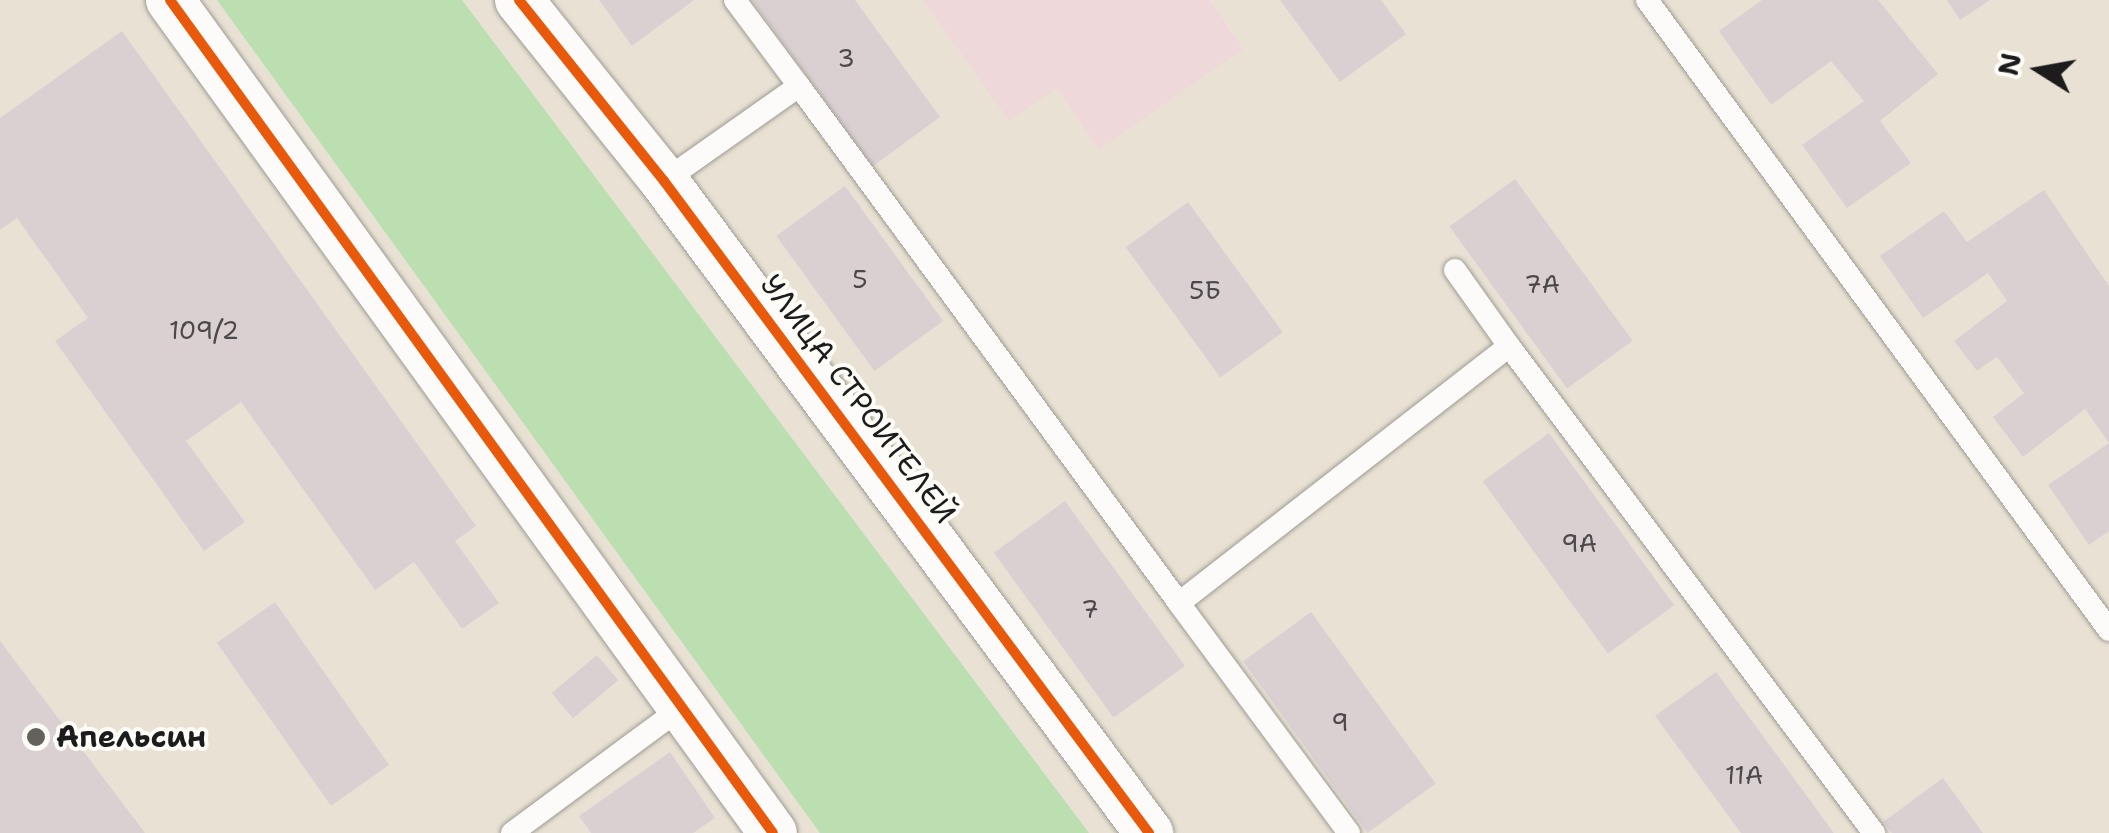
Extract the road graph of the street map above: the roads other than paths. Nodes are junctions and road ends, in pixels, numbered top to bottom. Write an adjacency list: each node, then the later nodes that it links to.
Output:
1 (170, 0): 11 (street)
2 (519, 0): 6 (street, УЛИЦА СТРОИТЕЛЕЙ)
3 (735, 0): 5 (lane)
4 (1647, 0): 10 (lane)
5 (799, 86): 6 (lane); 9 (lane)
6 (664, 180): 14 (street, УЛИЦА СТРОИТЕЛЕЙ)
7 (1455, 270): 8 (lane)
8 (1509, 346): 9 (lane); 16 (lane)
9 (1179, 603): 15 (lane)
10 (2109, 630)
11 (682, 708): 12 (lane); 13 (street)
12 (512, 833)
13 (772, 833)
14 (1149, 833)
15 (1348, 833)
16 (1874, 833)

